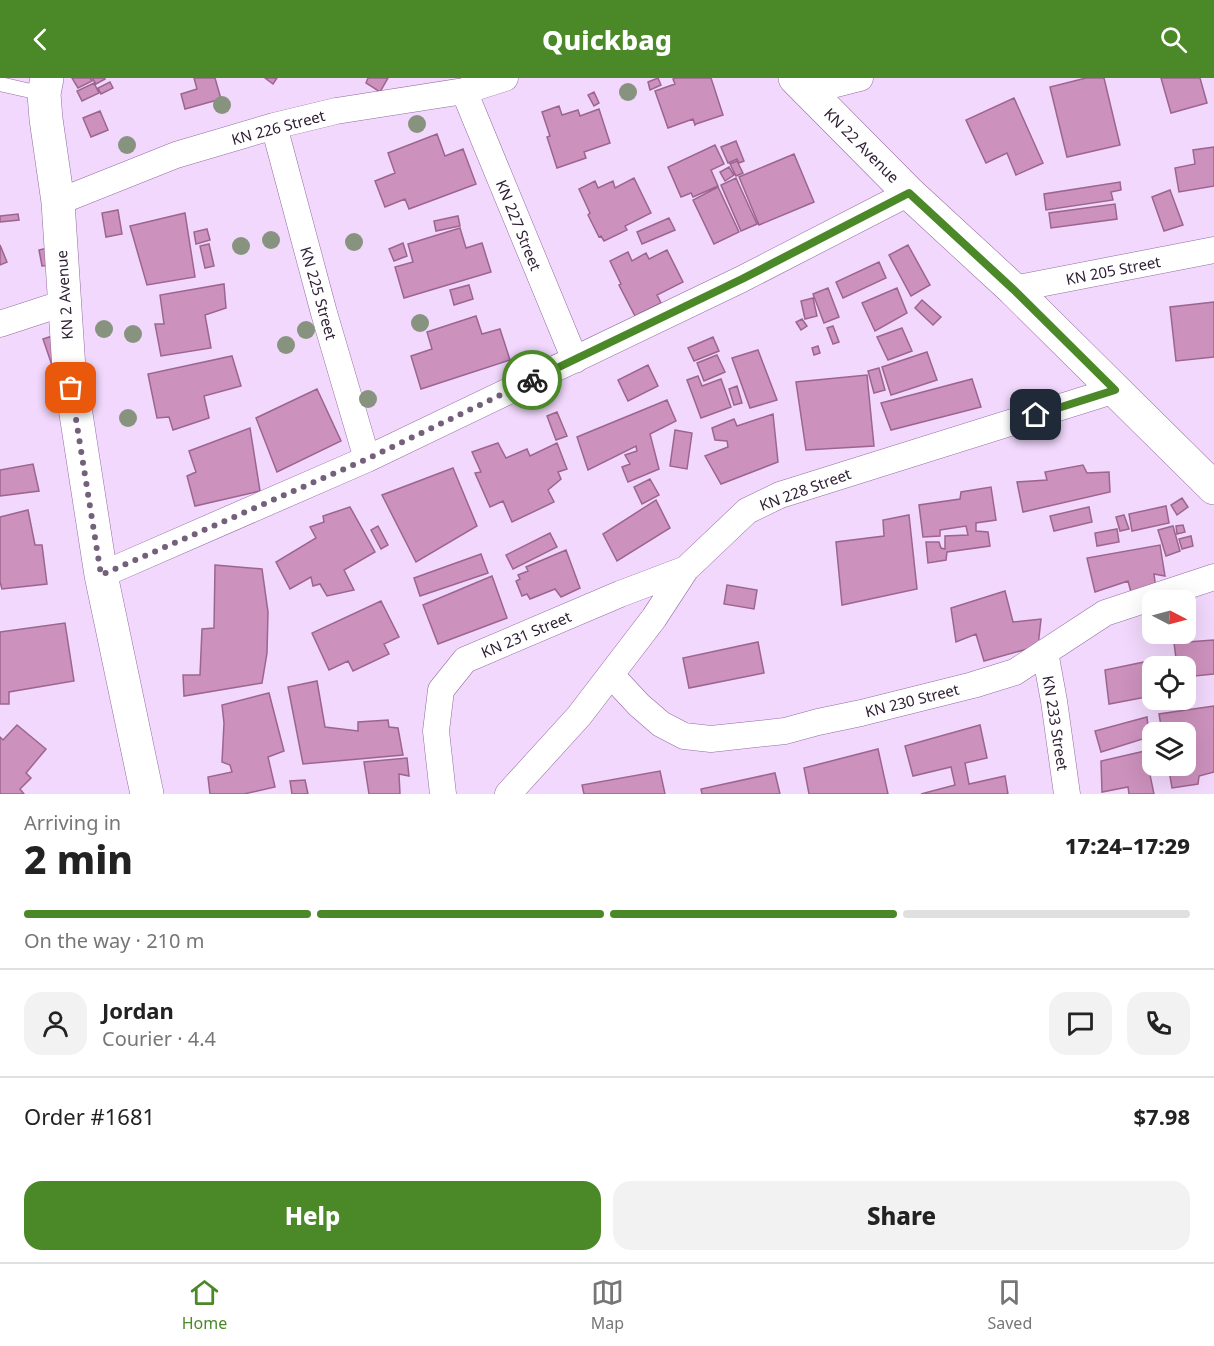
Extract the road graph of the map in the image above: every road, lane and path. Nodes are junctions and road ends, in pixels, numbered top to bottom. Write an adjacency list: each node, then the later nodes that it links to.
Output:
1 (505, 78): 6 (street, KN 226 Street)
2 (860, 78): 5 (street)
3 (42, 82): 4 (lane); 9 (main road, KN 2 Avenue)
4 (0, 84)
5 (802, 84): 8 (main road, KN 22 Avenue)
6 (464, 91): 7 (street, KN 226 Street); 14 (street, KN 227 Street)
7 (274, 126): 9 (street, KN 226 Street); 16 (street, KN 225 Street)
8 (909, 193): 11 (main road, KN 22 Avenue); 14 (street)
9 (58, 202): 12 (main road, KN 2 Avenue)
10 (1214, 250): 11 (street, KN 205 Street)
11 (1013, 289): 15 (main road, KN 22 Avenue)
12 (64, 303): 13 (street); 19 (main road, KN 2 Avenue)
13 (0, 324)
14 (575, 360): 16 (street)
15 (1115, 390): 17 (main road, KN 22 Avenue); 18 (street, KN 228 Street)
16 (367, 459): 19 (street)
17 (1214, 488)
18 (686, 568): 22 (street, KN 228 Street); 24 (street, KN 231 Street)
19 (101, 575): 23 (main road, KN 2 Avenue)
20 (1214, 577): 21 (street, KN 230 Street)
21 (1044, 652): 22 (street, KN 230 Street); 26 (street, KN 233 Street)
22 (610, 675): 25 (street, KN 228 Street)
23 (147, 794)
24 (443, 794)
25 (508, 794)
26 (1066, 794)

